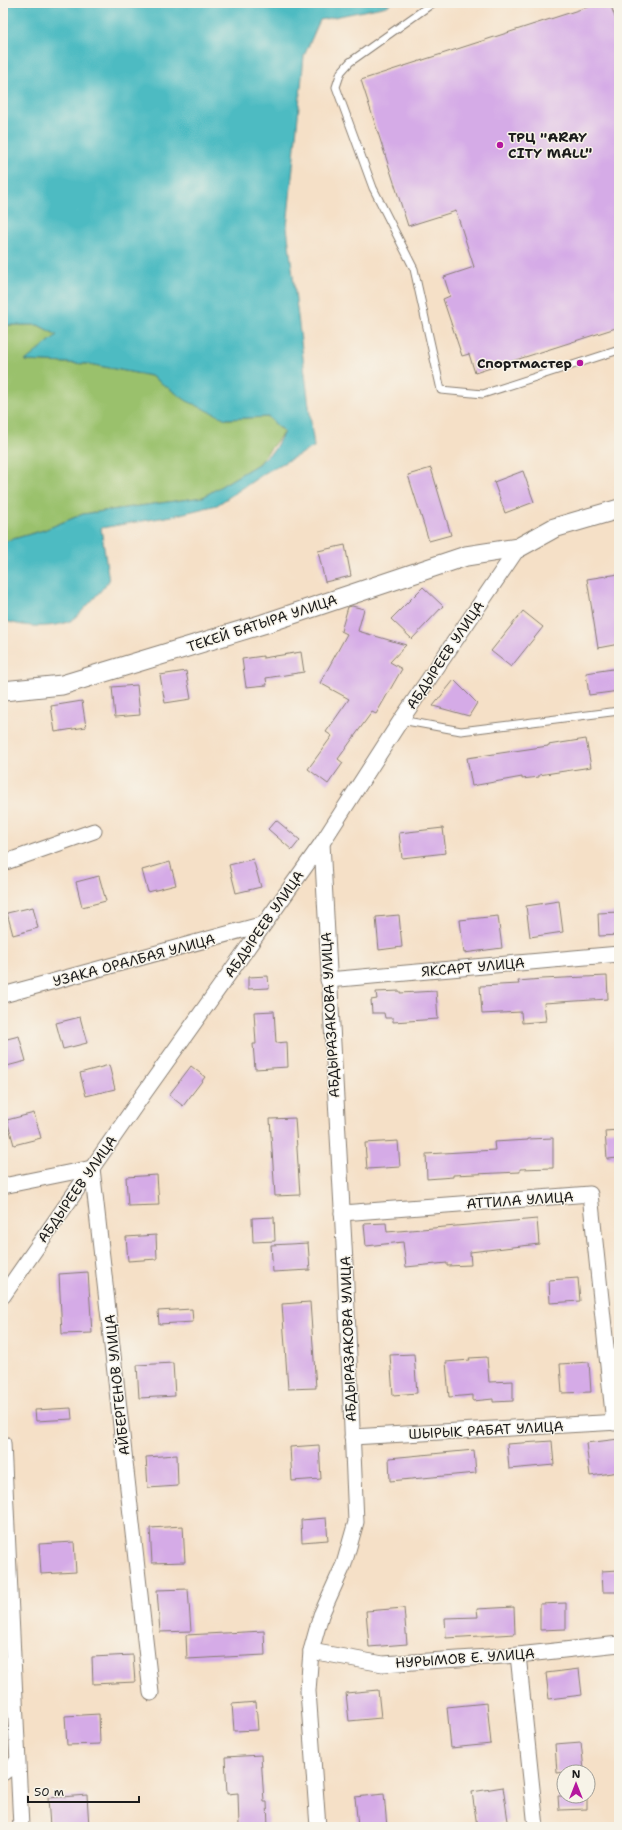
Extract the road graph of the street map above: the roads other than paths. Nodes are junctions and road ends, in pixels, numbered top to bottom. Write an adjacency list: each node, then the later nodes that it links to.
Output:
1 (433, 3): 2 (lane)
2 (619, 350)
3 (619, 508): 4 (street)
4 (518, 548): 5 (street, ТЕКЕЙ БАТЫРА УЛИЦА); 7 (street, АБДЫРЕЕВ УЛИЦА)
5 (3, 691)
6 (619, 712): 7 (lane)
7 (401, 720): 9 (street, АБДЫРЕЕВ УЛИЦА)
8 (94, 831): 10 (street)
9 (322, 843): 11 (street, АБДЫРЕЕВ УЛИЦА); 13 (street, АБДЫРАЗАКОВА УЛИЦА)
10 (3, 863)
11 (264, 924): 14 (street, УЗАКА ОРАЛБАЯ УЛИЦА); 15 (street, АБДЫРЕЕВ УЛИЦА)
12 (619, 954): 13 (street, ЯКСАРТ УЛИЦА)
13 (328, 980): 17 (street, АБДЫРАЗАКОВА УЛИЦА)
14 (3, 995)
15 (92, 1168): 16 (street); 18 (street, АБДЫРЕЕВ УЛИЦА); 25 (street, АЙБЕРГЕНОВ УЛИЦА)
16 (3, 1186)
17 (342, 1213): 19 (street, АТТИЛА УЛИЦА); 20 (street, АБДЫРАЗАКОВА УЛИЦА)
18 (3, 1296)
19 (617, 1422): 20 (street, ШЫРЫК РАБАТ УЛИЦА)
20 (352, 1437): 23 (street, АБДЫРАЗАКОВА УЛИЦА)
21 (3, 1443): 26 (street)
22 (619, 1644): 24 (street, НУРЫМОВ Е. УЛИЦА)
23 (311, 1651): 24 (street, НУРЫМОВ Е. УЛИЦА); 29 (street, АБДЫРАЗАКОВА УЛИЦА)
24 (518, 1655): 30 (street)
25 (151, 1693)
26 (17, 1762): 27 (street); 28 (street)
27 (3, 1773)
28 (21, 1827)
29 (318, 1827)
30 (536, 1827)

